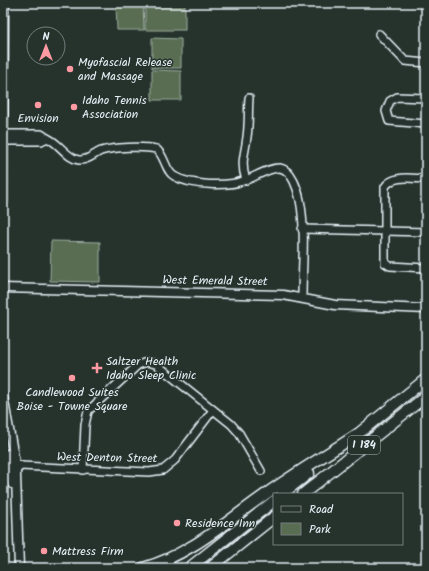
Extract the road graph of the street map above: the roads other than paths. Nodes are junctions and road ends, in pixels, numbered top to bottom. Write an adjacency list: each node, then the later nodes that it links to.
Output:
1 (4, 3): 4 (main road)
2 (379, 34): 3 (street)
3 (426, 64)
4 (4, 93): 8 (main road)
5 (249, 98): 10 (street)
6 (426, 98): 7 (street)
7 (426, 124)
8 (4, 135): 10 (street); 11 (main road)
9 (426, 179): 13 (street)
10 (246, 180): 12 (street)
11 (3, 202)
12 (302, 229): 13 (street); 17 (street)
13 (385, 231): 14 (street); 15 (street)
14 (426, 232)
15 (426, 268)
16 (3, 288): 17 (main road, West Emerald Street)
17 (302, 298): 18 (main road, West Emerald Street)
18 (426, 309)
19 (426, 379): 24 (highway, I 184)
20 (3, 396): 23 (main road)
21 (426, 396): 30 (highway, I 184)
22 (213, 410): 27 (street, West Denton Street); 27 (street); 28 (street)
23 (8, 430): 25 (main road); 26 (main road)
24 (358, 434): 29 (highway, I 184); 35 (highway)
25 (5, 466): 31 (main road)
26 (20, 466): 27 (street, West Denton Street); 31 (main road)
27 (83, 470)
28 (261, 471)
29 (283, 493)
30 (304, 493)
31 (18, 497): 34 (main road)
32 (273, 502): 36 (highway)
33 (273, 518): 37 (highway)
34 (19, 568)
35 (143, 568)
36 (189, 568)
37 (210, 568)

